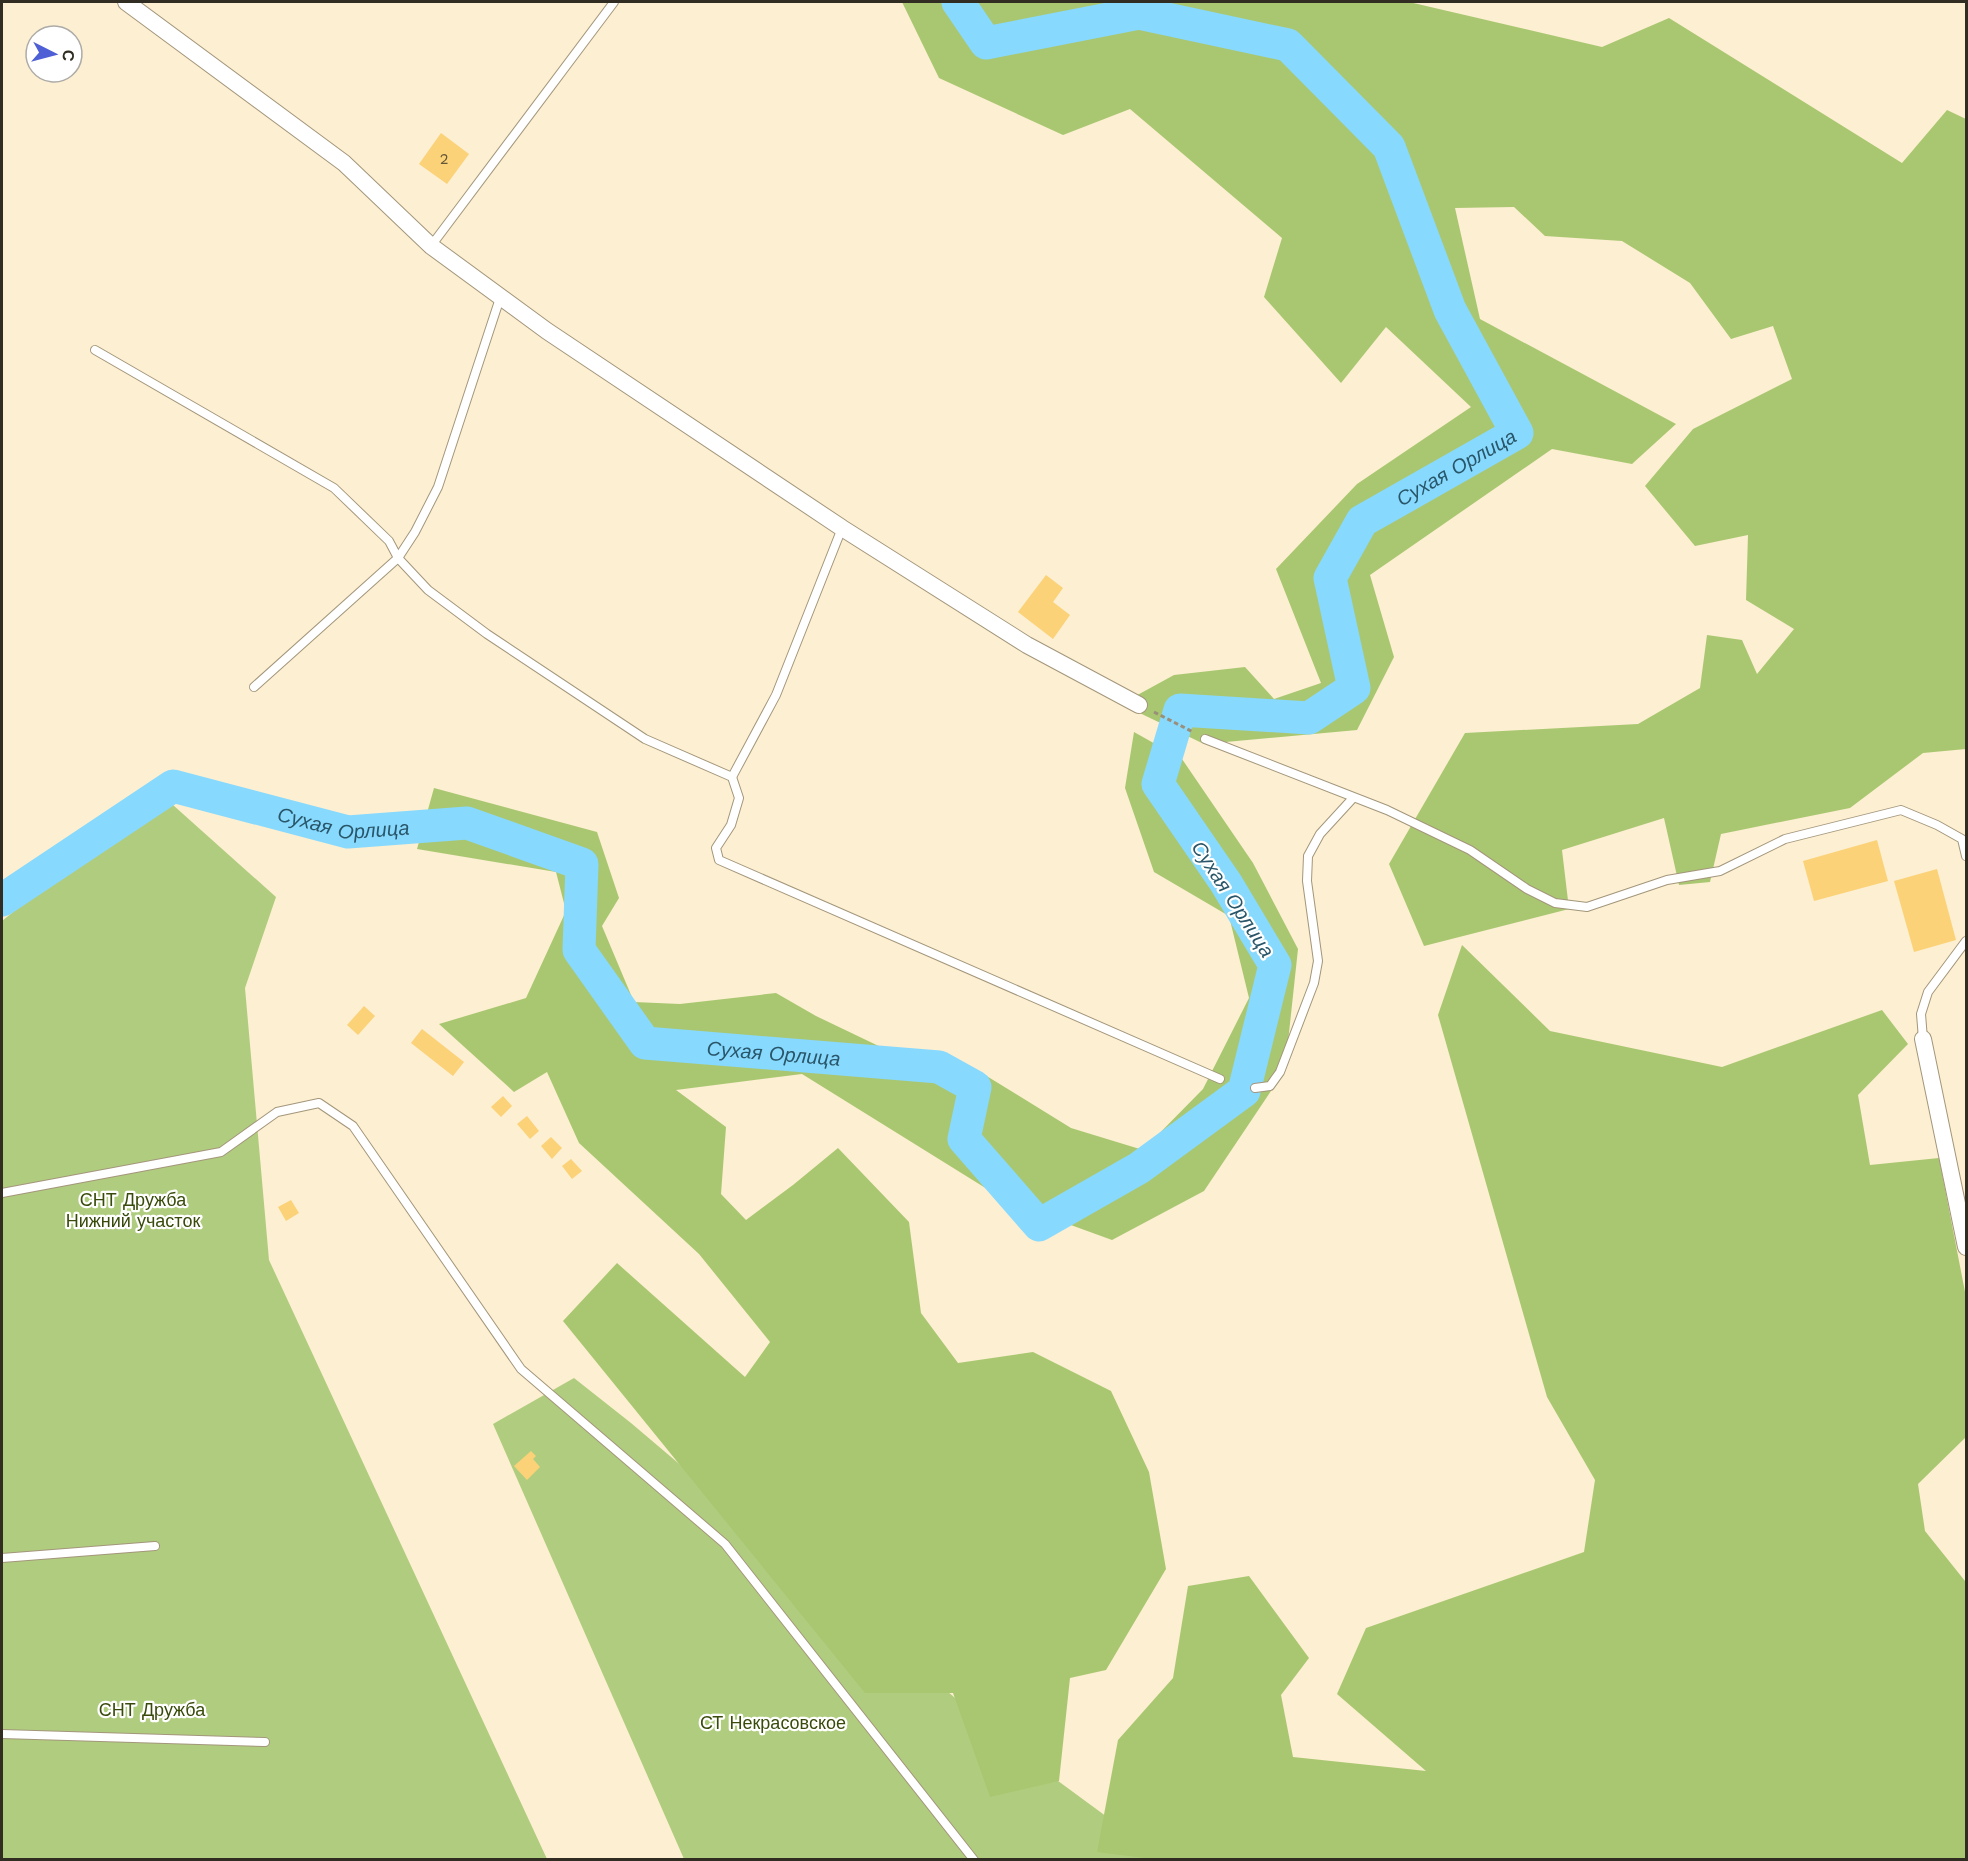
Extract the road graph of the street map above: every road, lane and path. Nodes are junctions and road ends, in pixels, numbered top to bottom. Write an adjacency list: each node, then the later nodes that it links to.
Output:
1 (126, 2): 3 (street)
2 (614, 2): 3 (lane)
3 (431, 246): 4 (street)
4 (500, 298): 6 (street); 7 (lane)
5 (95, 350): 7 (lane)
6 (842, 528): 9 (street); 11 (lane)
7 (398, 558): 8 (lane); 11 (lane)
8 (255, 687)
9 (1139, 705): 10 (path)
10 (1205, 739): 12 (lane)
11 (732, 777): 16 (lane)
12 (1353, 798): 13 (lane); 17 (lane)
13 (1966, 856)
14 (1966, 941): 15 (lane)
15 (1923, 1039): 19 (street)
16 (1220, 1079)
17 (1255, 1088)
18 (2, 1193): 24 (lane)
19 (1966, 1247)
20 (155, 1546): 21 (lane)
21 (2, 1558)
22 (2, 1734): 23 (lane)
23 (265, 1742)
24 (974, 1860)

